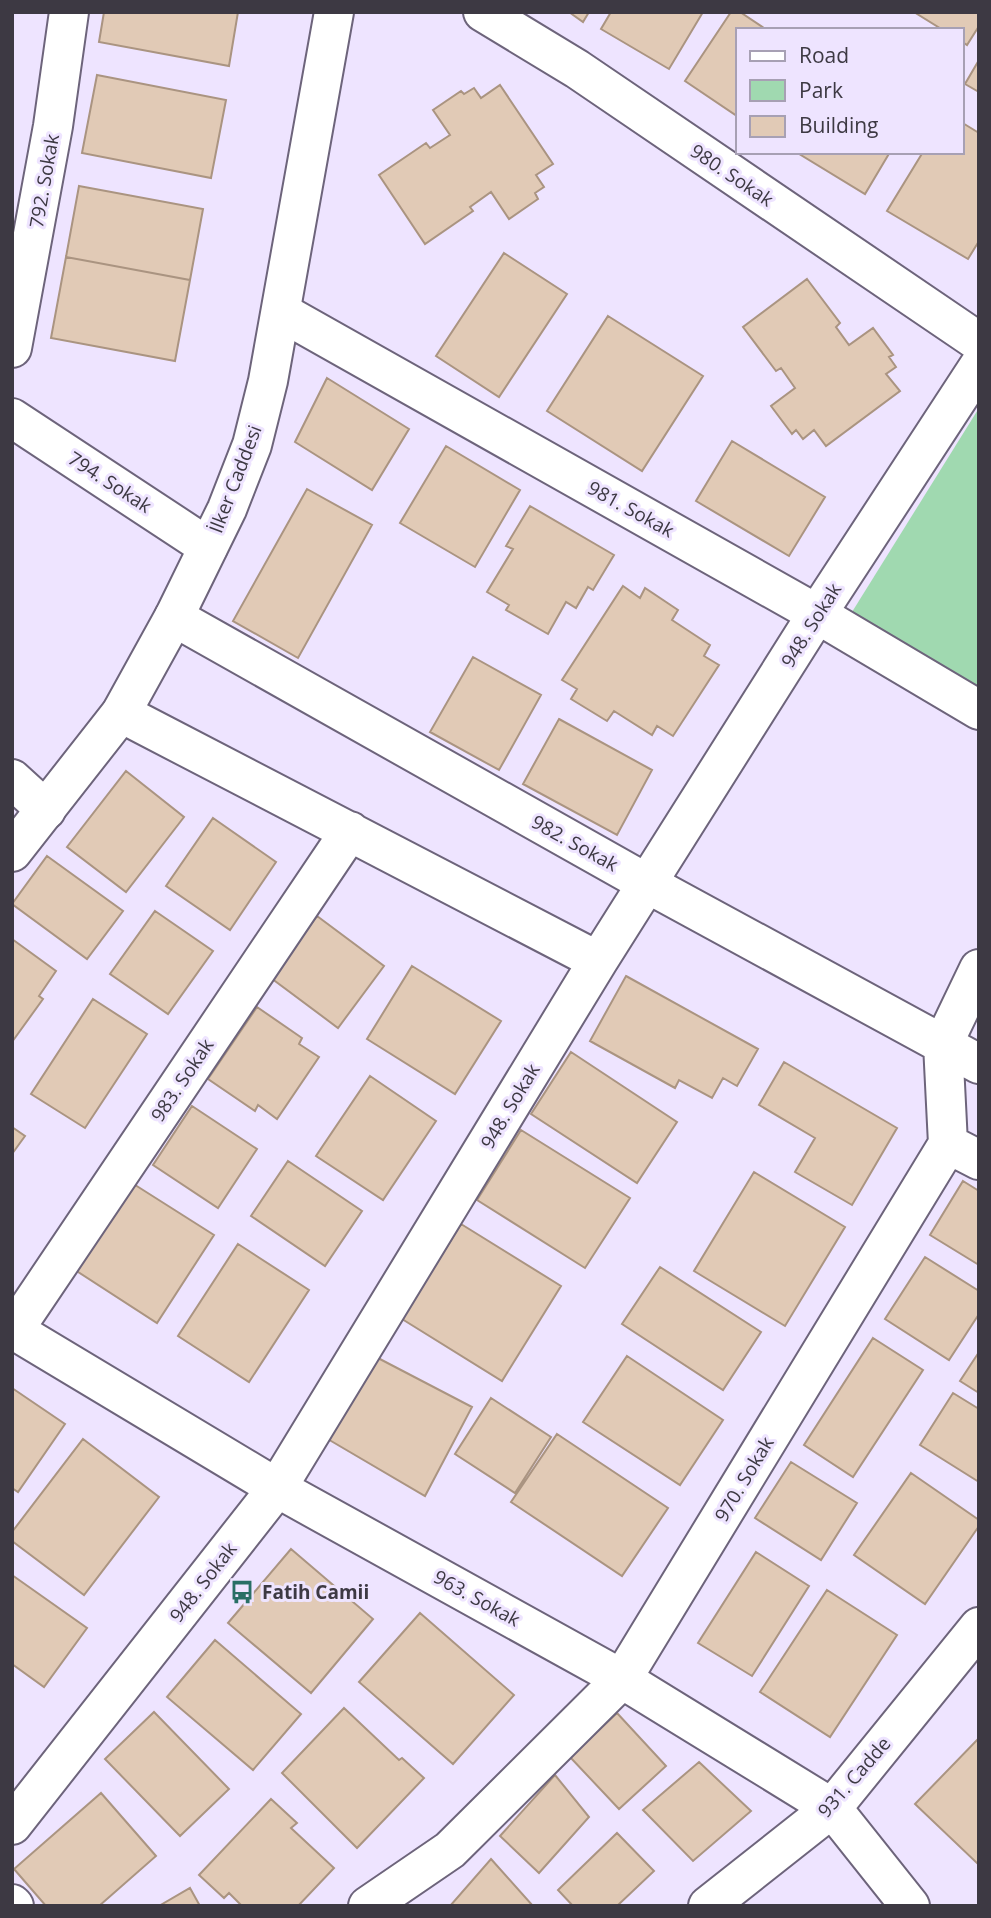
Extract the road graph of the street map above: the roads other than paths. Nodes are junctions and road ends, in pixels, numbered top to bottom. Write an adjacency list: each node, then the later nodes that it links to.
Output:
1 (69, 12): 6 (street, 792. Sokak)
2 (334, 12): 4 (street, İlker Caddesi)
3 (482, 12): 5 (street, 980. Sokak)
4 (281, 312): 9 (street, İlker Caddesi); 10 (street, 981. Sokak)
5 (979, 342)
6 (12, 348)
7 (979, 366): 10 (street, 948. Sokak)
8 (12, 418): 9 (street, 794. Sokak)
9 (208, 547): 11 (street, İlker Caddesi)
10 (817, 614): 12 (street, 981. Sokak); 18 (street, 948. Sokak)
11 (174, 617): 13 (street, İlker Caddesi); 18 (street, 982. Sokak)
12 (979, 710)
13 (121, 713): 15 (street, İlker Caddesi); 16 (street)
14 (12, 779): 15 (street)
15 (46, 810): 17 (street, İlker Caddesi)
16 (350, 831): 19 (street); 24 (street, 983. Sokak)
17 (12, 852)
18 (648, 884): 19 (street, 948. Sokak); 21 (street, 982. Sokak)
19 (598, 961): 25 (street, 948. Sokak)
20 (979, 969): 21 (street, 970. Sokak)
21 (943, 1044): 22 (street, 982. Sokak); 23 (street, 970. Sokak)
22 (979, 1064)
23 (963, 1152): 27 (street, 970. Sokak)
24 (13, 1329): 25 (street, 963. Sokak)
25 (277, 1488): 27 (street, 963. Sokak); 29 (street, 948. Sokak)
26 (979, 1627): 28 (street, 931. Cadde)
27 (622, 1679): 28 (street, 963. Sokak); 30 (street, 970. Sokak)
28 (832, 1808): 31 (street, 931. Cadde); 32 (street, 963. Sokak)
29 (12, 1825)
30 (368, 1906)
31 (708, 1906)
32 (910, 1906)

